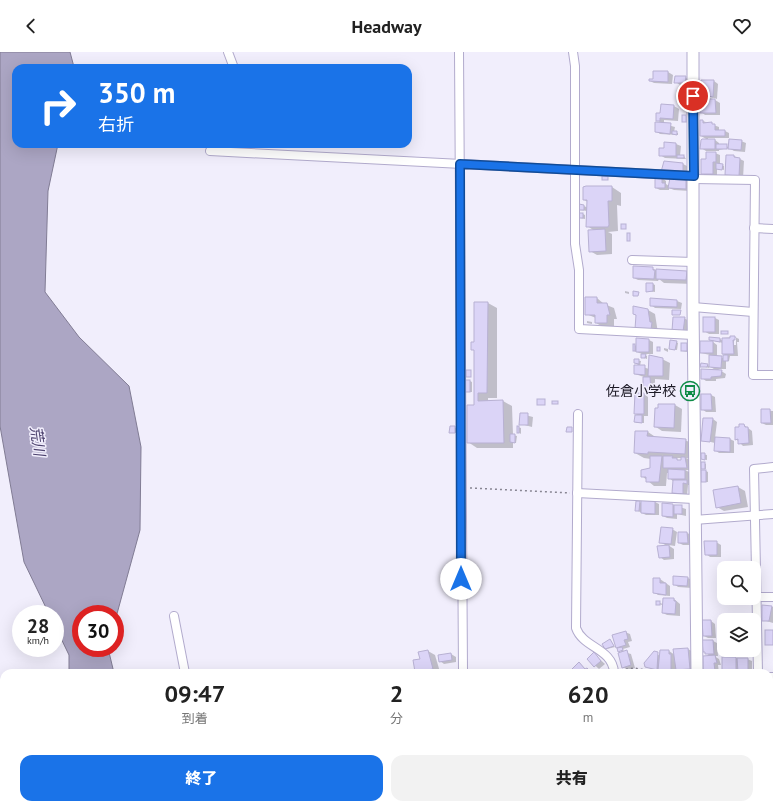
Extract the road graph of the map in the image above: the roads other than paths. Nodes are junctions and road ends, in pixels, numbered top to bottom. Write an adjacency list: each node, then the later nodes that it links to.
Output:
1 (228, 52): 5 (street)
2 (459, 52): 8 (street)
3 (573, 52): 9 (street)
4 (693, 52): 10 (street)
5 (232, 64)
6 (234, 148): 7 (street); 8 (street)
7 (210, 151)
8 (460, 164): 9 (street); 32 (street)
9 (576, 169): 10 (street); 17 (street)
10 (694, 177): 11 (street); 14 (street)
11 (754, 228): 12 (street); 16 (street)
12 (773, 228)
13 (632, 260): 14 (street)
14 (693, 262): 15 (street)
15 (693, 307): 16 (street); 17 (street)
16 (753, 312): 18 (street)
17 (693, 335): 22 (street)
18 (773, 375)
19 (578, 414): 21 (street)
20 (773, 467): 24 (street)
21 (577, 493): 22 (street); 33 (street)
22 (694, 499): 25 (street)
23 (773, 514): 24 (street)
24 (754, 516): 25 (street); 26 (street)
25 (694, 520): 34 (street)
26 (755, 561)
27 (761, 596): 28 (street)
28 (773, 597)
29 (756, 605): 35 (street)
30 (174, 616): 31 (street)
31 (184, 669)
32 (463, 669)
33 (613, 669)
34 (697, 669)
35 (758, 669)

